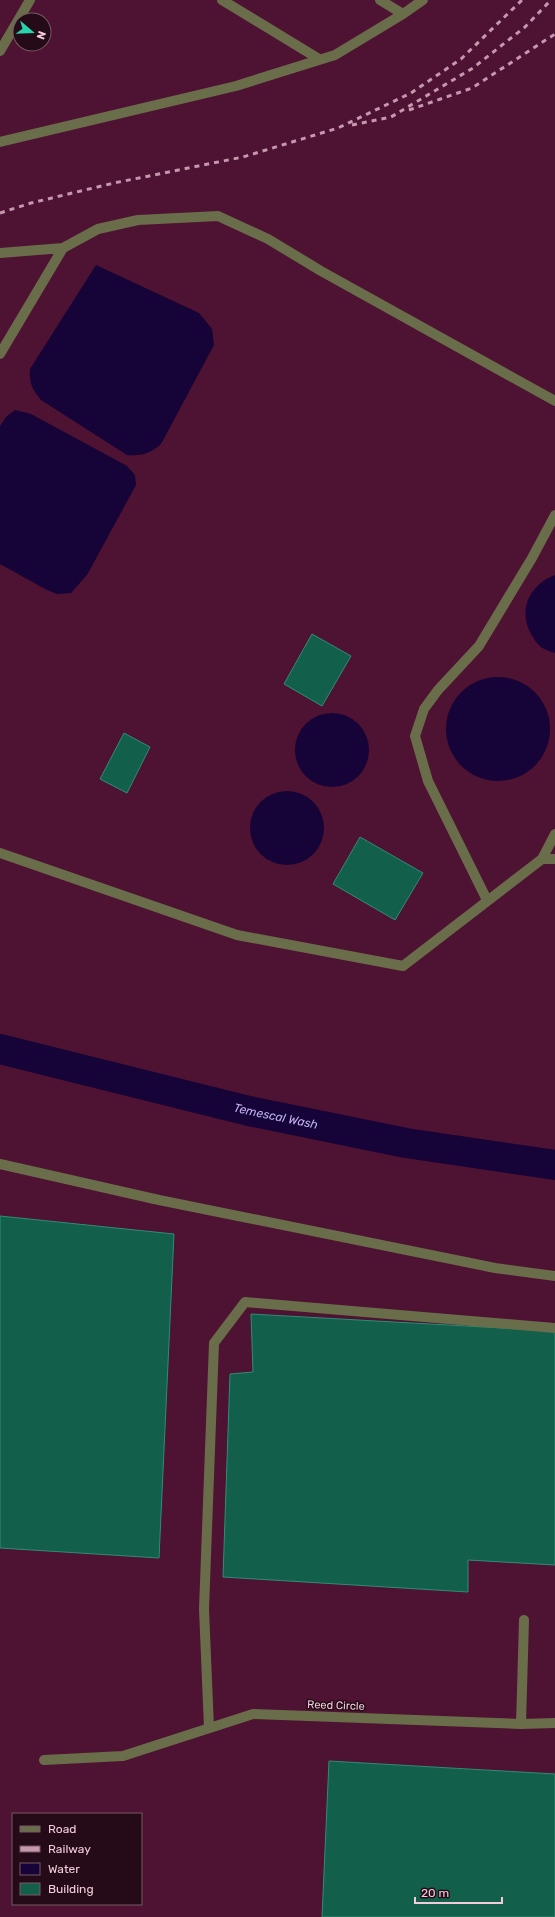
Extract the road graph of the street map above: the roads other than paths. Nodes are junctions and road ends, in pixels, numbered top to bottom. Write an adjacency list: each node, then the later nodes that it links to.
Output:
1 (30, 0): 6 (street)
2 (222, 0): 7 (street)
3 (380, 0): 5 (street)
4 (423, 0): 5 (street)
5 (403, 14): 7 (street)
6 (0, 51)
7 (319, 59): 8 (street)
8 (0, 142)
9 (63, 248): 10 (street); 11 (street); 12 (street)
10 (0, 253)
11 (0, 354)
12 (555, 401)
13 (555, 515): 18 (street)
14 (555, 834): 16 (street)
15 (0, 853): 18 (street)
16 (542, 859): 17 (street); 18 (street)
17 (555, 859)
18 (487, 900)
19 (0, 1164): 20 (street)
20 (555, 1276)
21 (555, 1328): 25 (street)
22 (524, 1620): 24 (street)
23 (555, 1723): 24 (street, Reed Circle)
24 (521, 1724): 25 (street, Reed Circle)
25 (209, 1728): 26 (street, Reed Circle)
26 (44, 1760)

